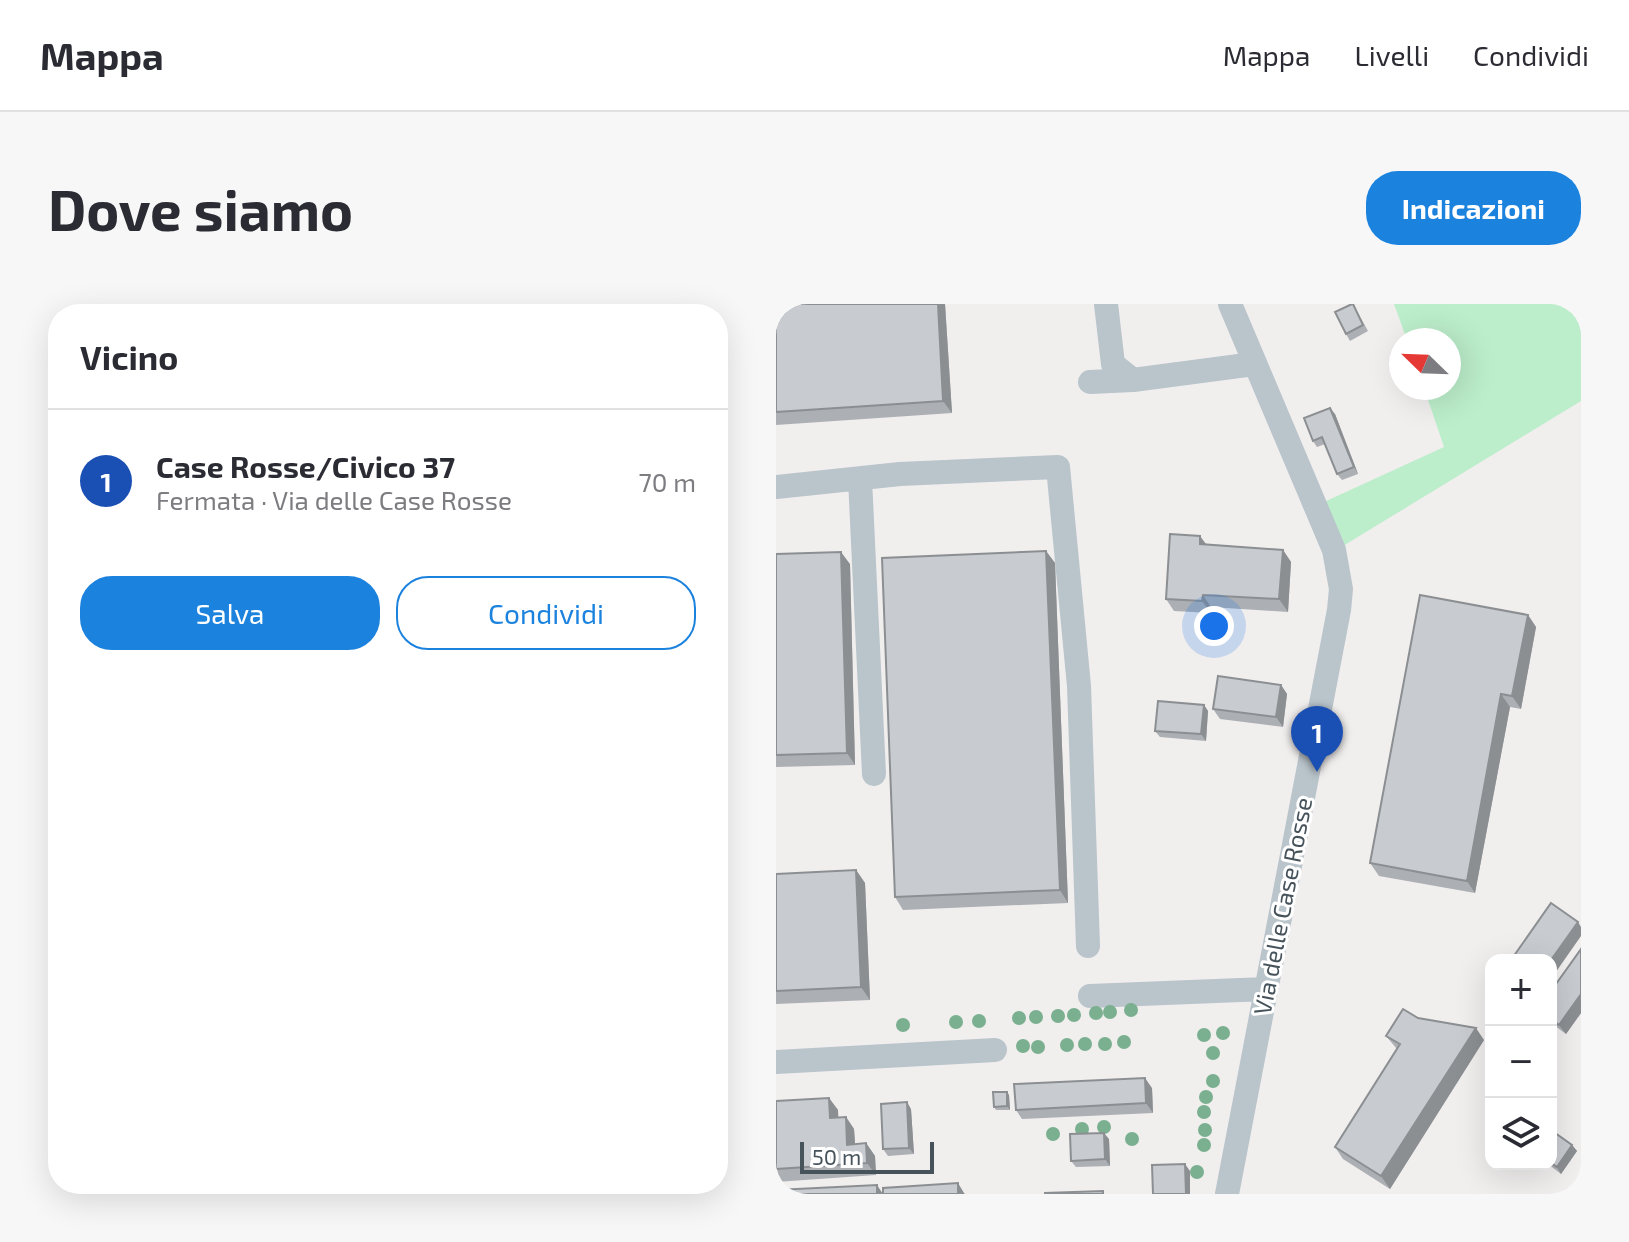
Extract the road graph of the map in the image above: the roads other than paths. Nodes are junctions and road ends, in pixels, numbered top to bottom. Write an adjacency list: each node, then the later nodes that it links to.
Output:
1 (1106, 304): 4 (street)
2 (1230, 304): 3 (street, Via delle Case Rosse)
3 (1254, 364): 4 (street); 10 (street, Via delle Case Rosse)
4 (1133, 380): 5 (street)
5 (1090, 382)
6 (860, 479): 7 (street); 8 (street); 9 (street)
7 (776, 487)
8 (874, 774)
9 (1088, 946)
10 (1266, 989): 11 (street); 14 (street, Via delle Case Rosse)
11 (1090, 996)
12 (995, 1050): 13 (street)
13 (776, 1062)
14 (1227, 1194)

